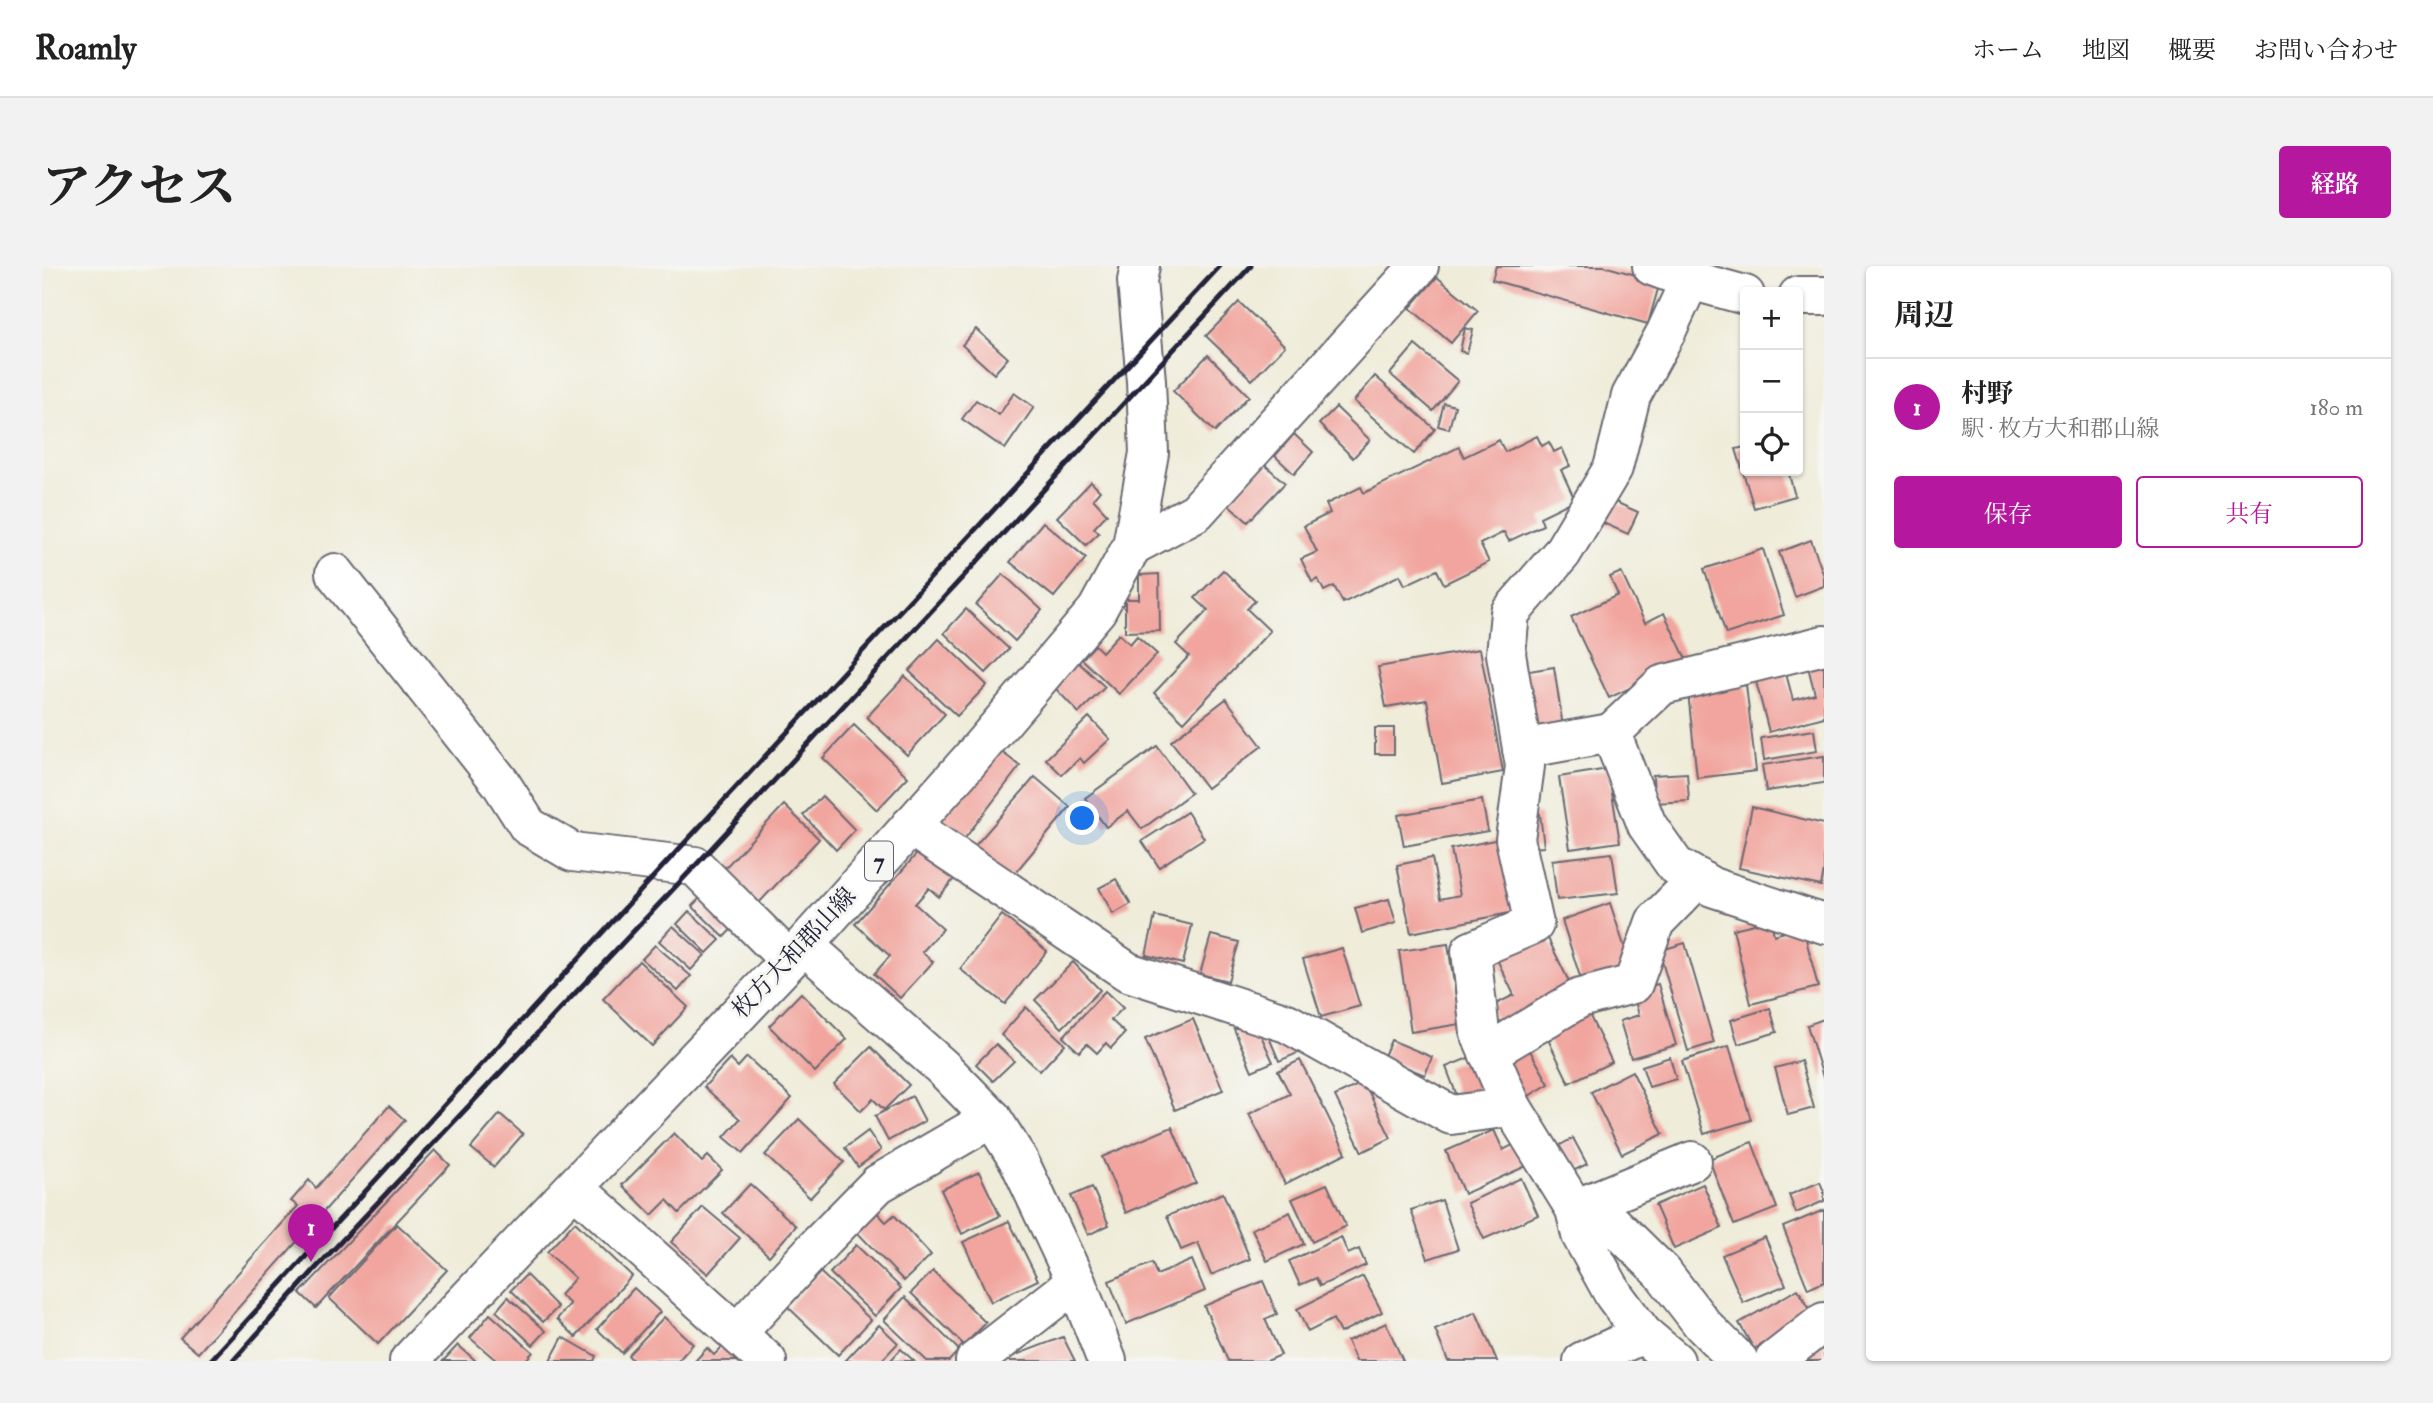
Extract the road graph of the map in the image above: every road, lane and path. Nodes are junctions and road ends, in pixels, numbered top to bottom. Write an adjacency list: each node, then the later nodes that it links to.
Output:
1 (1140, 266): 8 (street, 枚方大和郡山線 / 7)
2 (1419, 266): 8 (street)
3 (1652, 266): 4 (street)
4 (1690, 280): 5 (street); 12 (street)
5 (1742, 285)
6 (1803, 296): 7 (street)
7 (1824, 296)
8 (1132, 547): 13 (street, 枚方大和郡山線 / 7)
9 (335, 573): 16 (street)
10 (1824, 646): 11 (street)
11 (1611, 733): 12 (street); 14 (street)
12 (1522, 749): 17 (street)
13 (910, 826): 16 (street, 枚方大和郡山線 / 7); 18 (street)
14 (1698, 878): 15 (street); 17 (street)
15 (1824, 924)
16 (797, 952): 19 (street); 21 (street, 枚方大和郡山線 / 7)
17 (1488, 1053): 18 (street)
18 (1512, 1107): 22 (street)
19 (992, 1118): 23 (street); 25 (street)
20 (1692, 1161): 22 (street)
21 (575, 1188): 25 (street); 28 (street, 枚方大和郡山線 / 7)
22 (1576, 1209): 26 (street); 33 (street)
23 (1076, 1282): 30 (street); 31 (street)
24 (1824, 1322): 34 (street)
25 (737, 1333): 29 (street)
26 (1643, 1334): 27 (street); 32 (street)
27 (1597, 1358)
28 (409, 1361)
29 (767, 1361)
30 (975, 1361)
31 (1107, 1361)
32 (1675, 1361)
33 (1738, 1361)
34 (1774, 1361)

